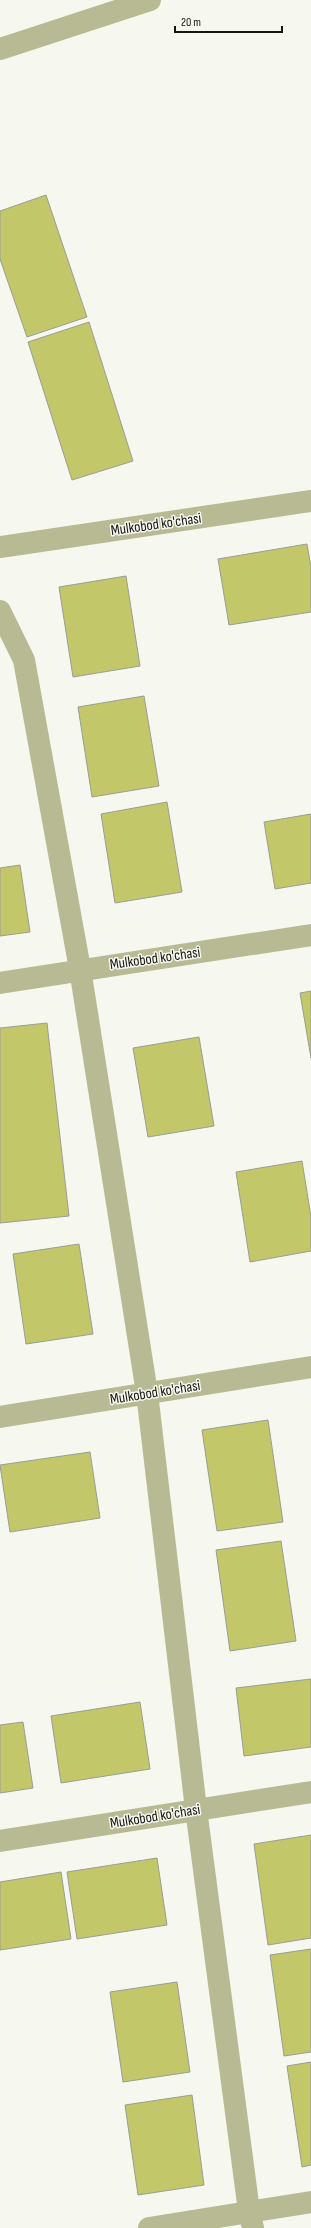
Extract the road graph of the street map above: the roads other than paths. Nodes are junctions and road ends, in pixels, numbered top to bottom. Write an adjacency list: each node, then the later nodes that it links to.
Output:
1 (150, 0): 2 (street)
2 (0, 49)
3 (311, 502): 4 (street, Mulkobod ko'chasi)
4 (0, 547)
5 (0, 611): 7 (street)
6 (311, 935): 7 (street, Mulkobod ko'chasi)
7 (80, 969): 8 (street, Mulkobod ko'chasi); 10 (street)
8 (0, 983)
9 (311, 1367): 10 (street, Mulkobod ko'chasi)
10 (147, 1393): 11 (street, Mulkobod ko'chasi); 13 (street)
11 (0, 1417)
12 (311, 1792): 13 (street, Mulkobod ko'chasi)
13 (196, 1809): 14 (street, Mulkobod ko'chasi); 16 (street)
14 (0, 1841)
15 (311, 2202): 16 (street)
16 (251, 2219): 17 (street)
17 (149, 2228)

